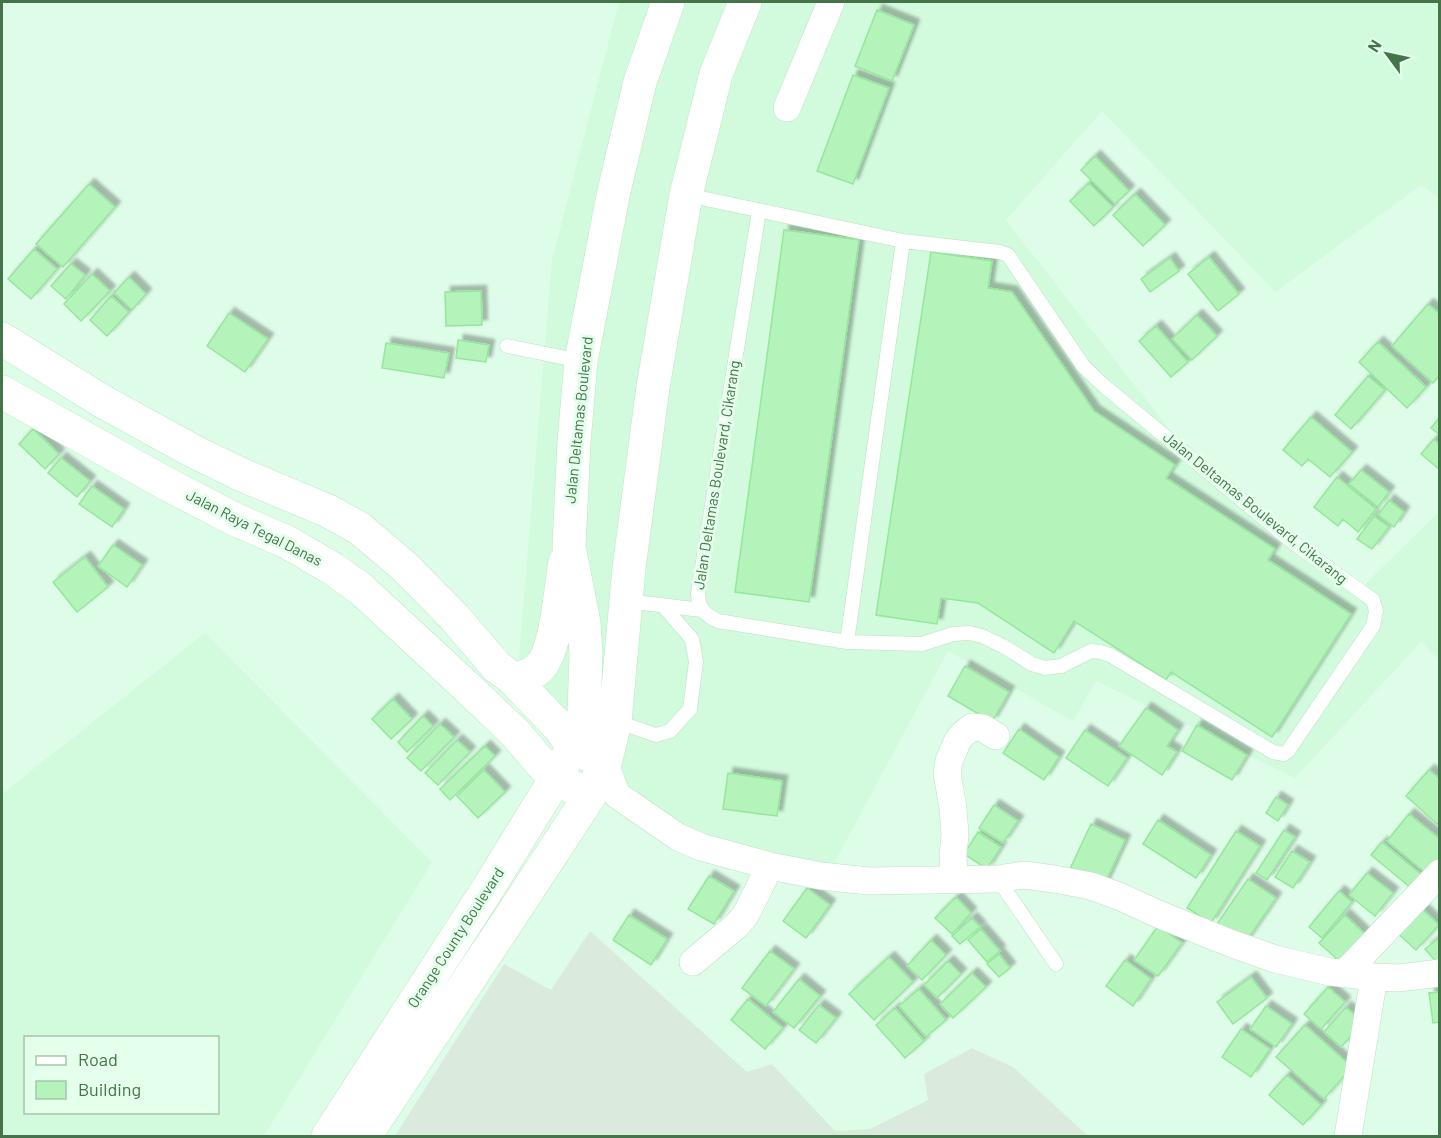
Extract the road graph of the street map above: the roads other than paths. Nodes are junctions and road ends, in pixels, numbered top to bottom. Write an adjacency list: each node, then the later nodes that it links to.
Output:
1 (668, 2): 10 (main road, Jalan Deltamas Boulevard)
2 (745, 2): 5 (main road)
3 (831, 2): 4 (street)
4 (787, 108)
5 (686, 195): 6 (lane, Jalan Deltamas Boulevard, Cikarang); 13 (main road)
6 (759, 211): 7 (lane, Jalan Deltamas Boulevard, Cikarang); 16 (lane, Jalan Deltamas Boulevard, Cikarang)
7 (903, 242): 17 (lane); 17 (lane, Jalan Deltamas Boulevard, Cikarang)
8 (2, 339): 19 (main road)
9 (507, 346): 10 (lane)
10 (582, 361): 12 (main road, Jalan Deltamas Boulevard)
11 (2, 392): 22 (main road, Jalan Raya Tegal Danas)
12 (569, 547): 13 (main road); 19 (main road); 21 (main road, Jalan Deltamas Boulevard)
13 (629, 568): 14 (main road)
14 (626, 601): 15 (lane); 18 (main road)
15 (664, 607): 16 (lane); 20 (lane)
16 (702, 610): 17 (lane, Jalan Deltamas Boulevard, Cikarang)
17 (847, 642)
18 (620, 675): 20 (main road); 21 (main road)
19 (512, 678): 21 (main road)
20 (615, 721): 24 (main road)
21 (574, 731): 22 (main road); 24 (main road); 25 (main road, Orange County Boulevard)
22 (516, 734): 25 (main road, Jalan Raya Tegal Danas)
23 (996, 736): 29 (street)
24 (605, 764): 26 (main road)
25 (556, 778): 26 (main road, Jalan Raya Tegal Danas); 36 (main road, Orange County Boulevard)
26 (603, 796): 27 (street); 37 (main road)
27 (770, 867): 29 (street); 31 (street)
28 (1440, 873): 34 (street)
29 (954, 879): 30 (street)
30 (998, 879): 32 (lane); 34 (street)
31 (693, 962)
32 (1056, 963)
33 (1440, 973): 35 (street)
34 (1344, 974): 35 (street)
35 (1374, 977): 38 (street)
36 (328, 1137)
37 (365, 1137)
38 (1348, 1137)

